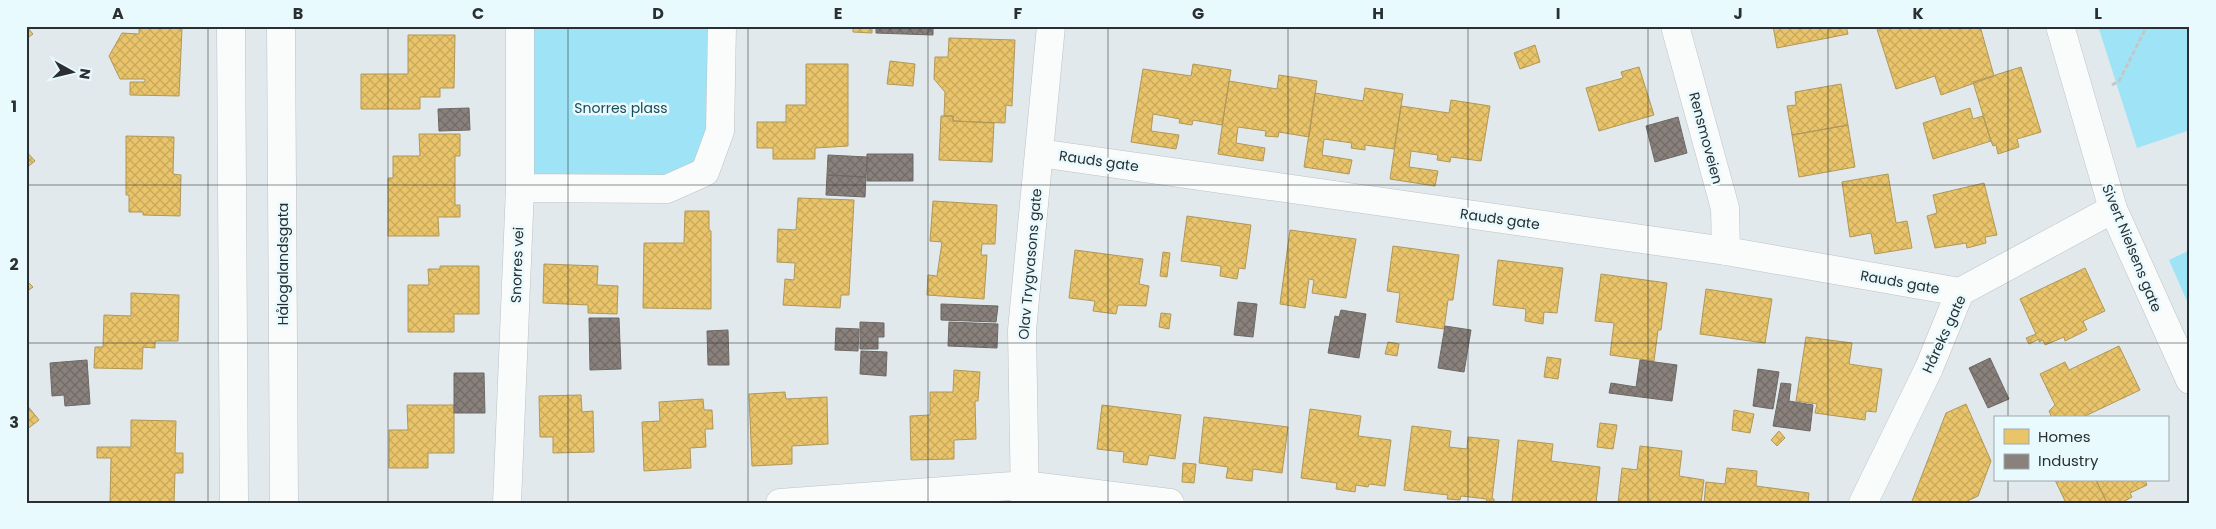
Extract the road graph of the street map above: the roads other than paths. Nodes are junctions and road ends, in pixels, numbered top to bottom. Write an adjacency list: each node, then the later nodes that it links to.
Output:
1 (232, 26): 15 (street)
2 (281, 26): 16 (street, Hålogalandsgata)
3 (520, 26): 9 (street, Snorres vei)
4 (722, 26): 9 (street)
5 (1050, 26): 8 (street, Olav Trygvasons gate)
6 (1675, 26): 11 (street, Rensmoveien)
7 (2060, 26): 10 (street, Sivert Nielsens gate)
8 (1039, 153): 11 (street, Rauds gate); 14 (street, Olav Trygvasons gate)
9 (520, 188): 17 (street, Snorres vei)
10 (2113, 208): 12 (street, Håreks gate); 13 (street, Sivert Nielsens gate)
11 (1726, 251): 12 (street, Rauds gate)
12 (1960, 292): 20 (street, Håreks gate)
13 (2190, 380)
14 (1025, 494): 18 (street); 19 (street)
15 (234, 503)
16 (284, 503)
17 (507, 503)
18 (780, 503)
19 (1170, 503)
20 (1863, 503)

